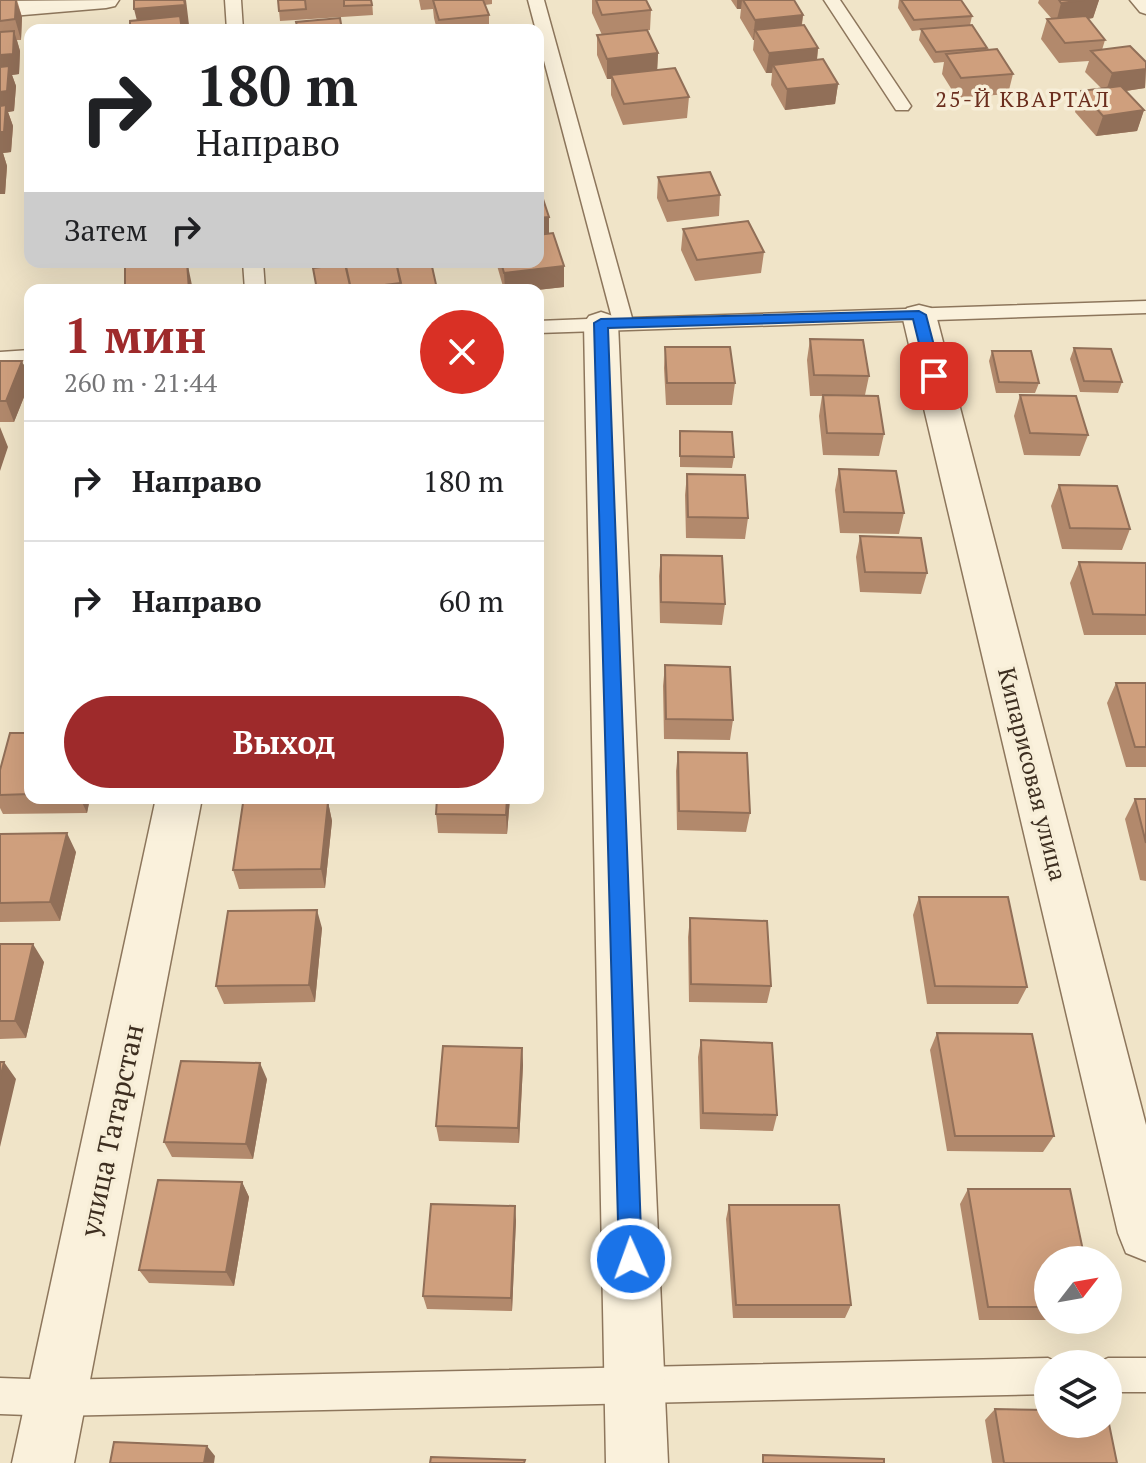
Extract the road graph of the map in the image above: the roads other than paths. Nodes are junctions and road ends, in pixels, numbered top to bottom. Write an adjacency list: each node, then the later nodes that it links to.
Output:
1 (106, 0): 6 (street)
2 (233, 0): 8 (lane)
3 (536, 0): 9 (lane)
4 (832, 0): 11 (lane)
5 (1138, 0): 7 (lane)
6 (0, 9)
7 (1146, 9)
8 (235, 24)
9 (542, 24)
10 (544, 34): 14 (lane)
11 (902, 106)
12 (1146, 307): 13 (lane)
13 (919, 315): 14 (lane); 19 (street, Кипарисовая улица)
14 (612, 323): 15 (lane); 23 (street)
15 (544, 327)
16 (24, 357): 17 (lane)
17 (0, 359)
18 (178, 804): 25 (street, улица Татарстан)
19 (1146, 1233)
20 (1122, 1375): 21 (lane)
21 (1146, 1375)
22 (1034, 1376): 23 (lane)
23 (634, 1384): 25 (lane); 27 (street)
24 (0, 1396): 25 (lane)
25 (56, 1398): 26 (street, улица Татарстан)
26 (43, 1463)
27 (637, 1463)

